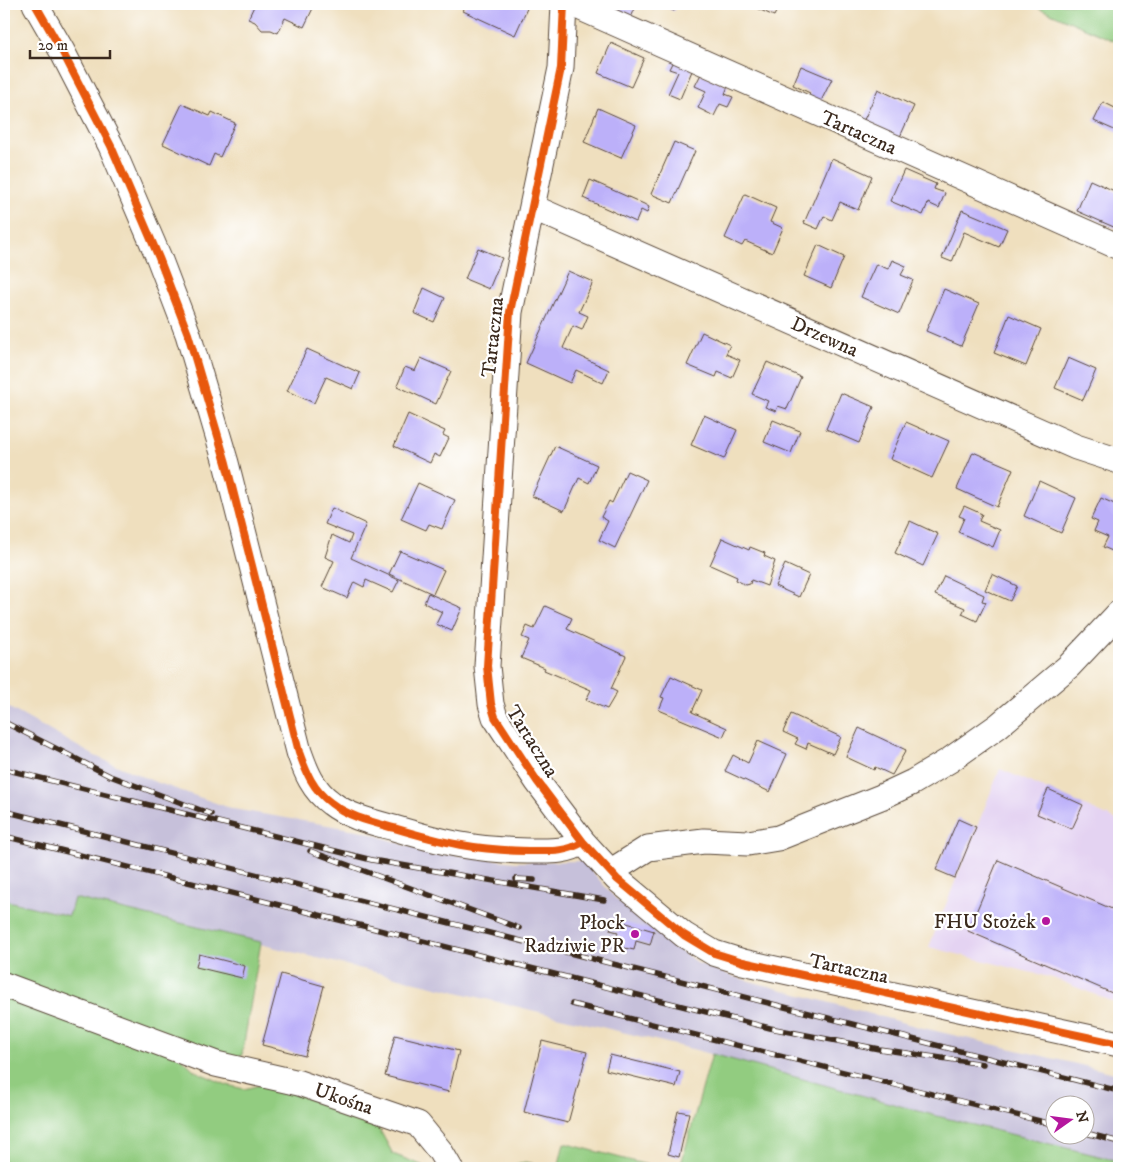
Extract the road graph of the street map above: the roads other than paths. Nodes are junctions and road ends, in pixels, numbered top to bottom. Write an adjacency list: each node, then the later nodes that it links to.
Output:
1 (35, 4): 8 (street)
2 (564, 4): 4 (street, Tartaczna)
3 (572, 4): 5 (street, Tartaczna)
4 (532, 207): 6 (street, Drzewna); 8 (street, Tartaczna)
5 (1119, 246)
6 (1119, 461)
7 (1119, 613): 9 (street)
8 (583, 842): 9 (street, Tartaczna)
9 (610, 872): 11 (street, Tartaczna)
10 (4, 985): 12 (street, Ukośna)
11 (1119, 1044)
12 (450, 1168)

